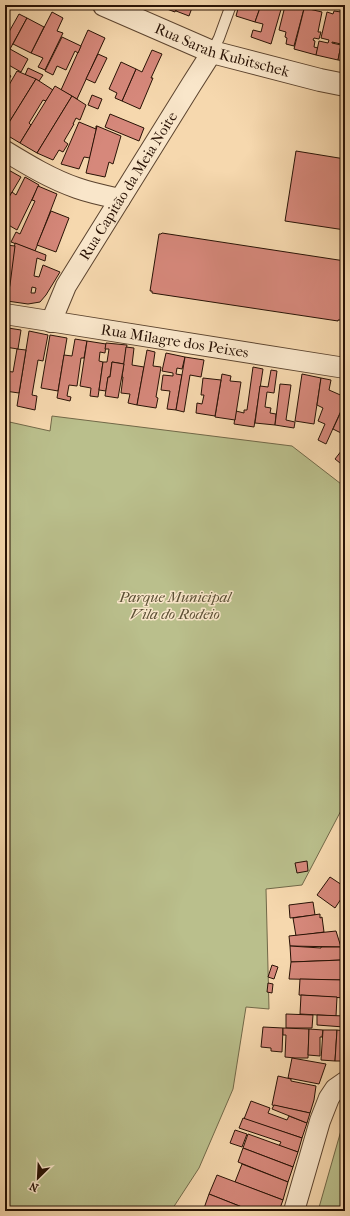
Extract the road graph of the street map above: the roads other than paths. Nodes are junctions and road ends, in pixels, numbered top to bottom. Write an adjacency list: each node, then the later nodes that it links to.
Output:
1 (104, 5): 3 (street, Rua Sarah Kubitschek)
2 (231, 5): 3 (lane)
3 (212, 52): 4 (street, Rua Sarah Kubitschek); 6 (street, Rua Capitão da Meia Noite)
4 (345, 85)
5 (5, 151): 6 (street)
6 (120, 199): 8 (street, Rua Capitão da Meia Noite)
7 (5, 314): 8 (street, Rua Milagre dos Peixes)
8 (51, 322): 9 (street, Rua Milagre dos Peixes)
9 (345, 368)
10 (345, 1082): 11 (street)
11 (294, 1211)

